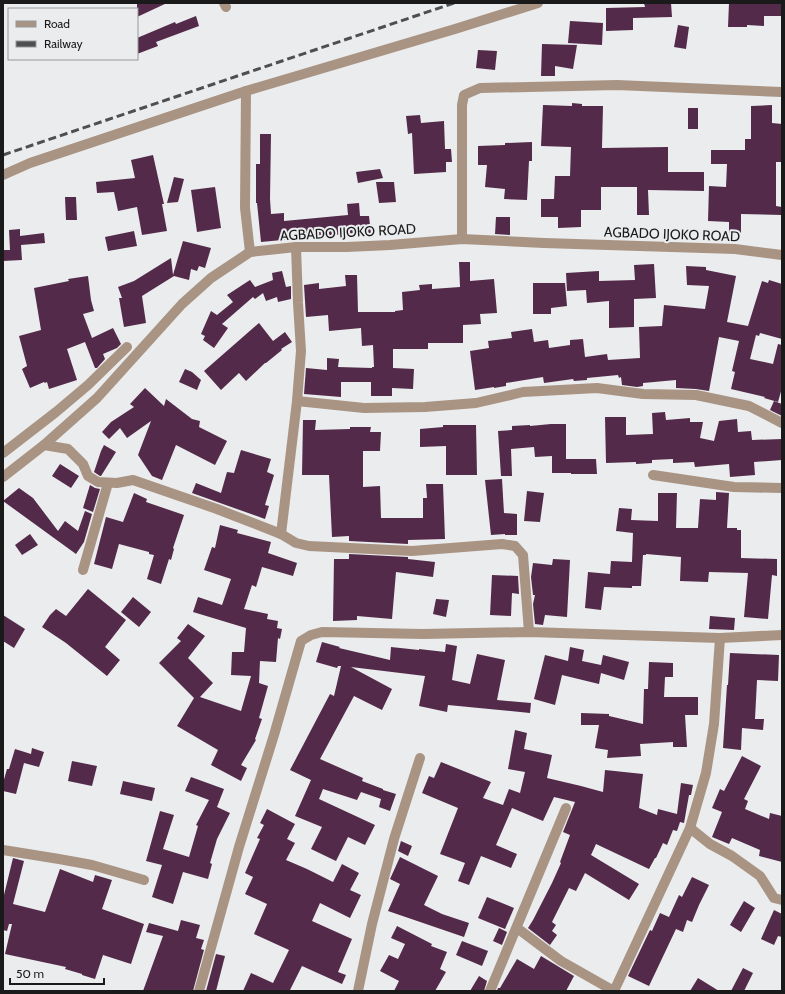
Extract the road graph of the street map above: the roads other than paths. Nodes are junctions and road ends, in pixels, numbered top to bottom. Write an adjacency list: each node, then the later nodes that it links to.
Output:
1 (538, 3): 2 (street)
2 (246, 91): 4 (street); 7 (street)
3 (782, 92): 5 (street)
4 (3, 175)
5 (462, 239): 6 (street, AGBADO IJOKO ROAD); 8 (street, AGBADO IJOKO ROAD)
6 (296, 247): 7 (street, AGBADO IJOKO ROAD); 10 (street)
7 (250, 252): 12 (street, AGBADO IJOKO ROAD)
8 (782, 256)
9 (127, 347): 13 (street)
10 (297, 401): 11 (street); 18 (street)
11 (782, 423)
12 (44, 445): 15 (street, AGBADO IJOKO ROAD); 16 (street)
13 (3, 453)
14 (653, 475): 17 (street)
15 (3, 477)
16 (108, 483): 18 (street); 19 (street)
17 (782, 488)
18 (281, 534): 20 (street)
19 (83, 570)
20 (529, 632): 22 (street); 30 (street)
21 (782, 635): 22 (street)
22 (720, 638): 25 (street)
23 (420, 758): 31 (street)
24 (566, 808): 29 (street)
25 (690, 828): 28 (street); 33 (street)
26 (3, 850): 27 (street)
27 (144, 880)
28 (782, 900)
29 (517, 928): 32 (street); 33 (street)
30 (199, 991)
31 (358, 991)
32 (490, 991)
33 (614, 991)

